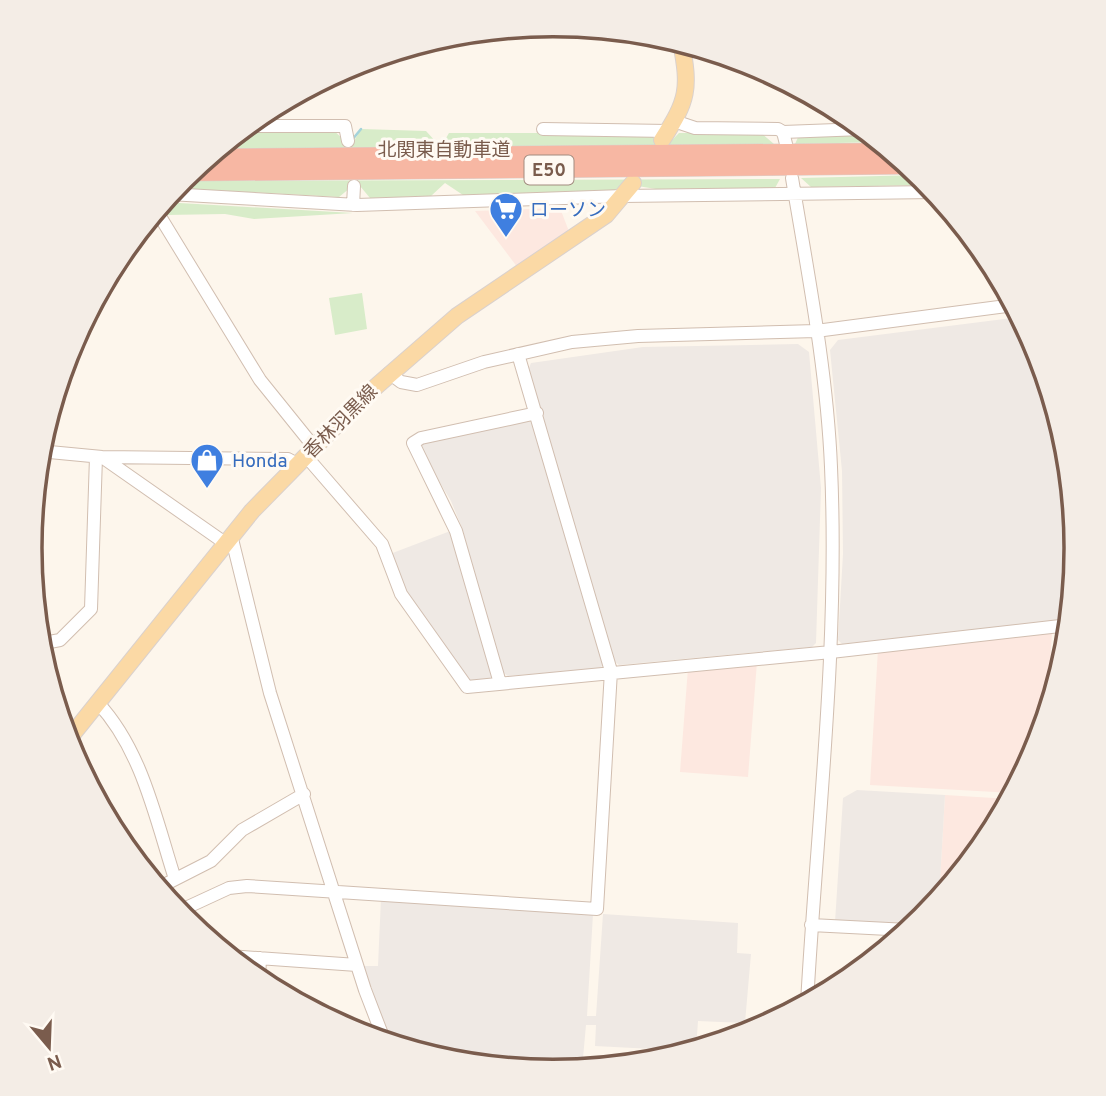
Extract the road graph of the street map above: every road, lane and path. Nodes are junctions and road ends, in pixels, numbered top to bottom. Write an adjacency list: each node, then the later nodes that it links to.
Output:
1 (683, 53): 4 (main road)
2 (265, 126): 6 (street)
3 (543, 129): 4 (street)
4 (668, 131): 5 (street)
5 (848, 131)
6 (348, 141)
7 (876, 152): 8 (highway, 北関東自動車道 / E50)
8 (223, 158)
9 (891, 165): 10 (highway, 北関東自動車道 / E50)
10 (207, 172)
11 (792, 178): 16 (street)
12 (354, 186): 17 (street)
13 (628, 189): 16 (street); 17 (street); 22 (main road, 香林羽黒線)
14 (921, 192): 16 (street)
15 (183, 195): 17 (street)
16 (794, 195): 20 (street)
17 (353, 205)
18 (162, 220): 25 (street)
19 (1004, 306): 20 (street)
20 (816, 331): 21 (street); 30 (street)
21 (518, 354): 22 (street); 23 (street)
22 (389, 373): 25 (main road, 香林羽黒線)
23 (537, 413): 31 (street); 32 (street)
24 (51, 453): 26 (street)
25 (305, 455): 26 (street); 27 (main road, 香林羽黒線); 32 (street)
26 (99, 457): 27 (street); 29 (street)
27 (228, 539): 33 (main road, 香林羽黒線); 35 (street)
28 (1058, 626): 30 (street)
29 (51, 642)
30 (831, 652): 31 (street); 40 (street)
31 (611, 671): 32 (street); 38 (street)
32 (500, 683)
33 (98, 703): 34 (main road, 香林羽黒線); 36 (street)
34 (76, 730)
35 (304, 793): 36 (street); 38 (street)
36 (175, 879): 37 (street)
37 (167, 883)
38 (334, 892): 39 (street); 44 (street)
39 (188, 907)
40 (811, 925): 41 (street); 46 (street)
41 (893, 929)
42 (246, 957): 43 (street)
43 (260, 958): 44 (street); 45 (street)
44 (358, 965): 47 (street)
45 (260, 966)
46 (808, 992)
47 (381, 1029)

